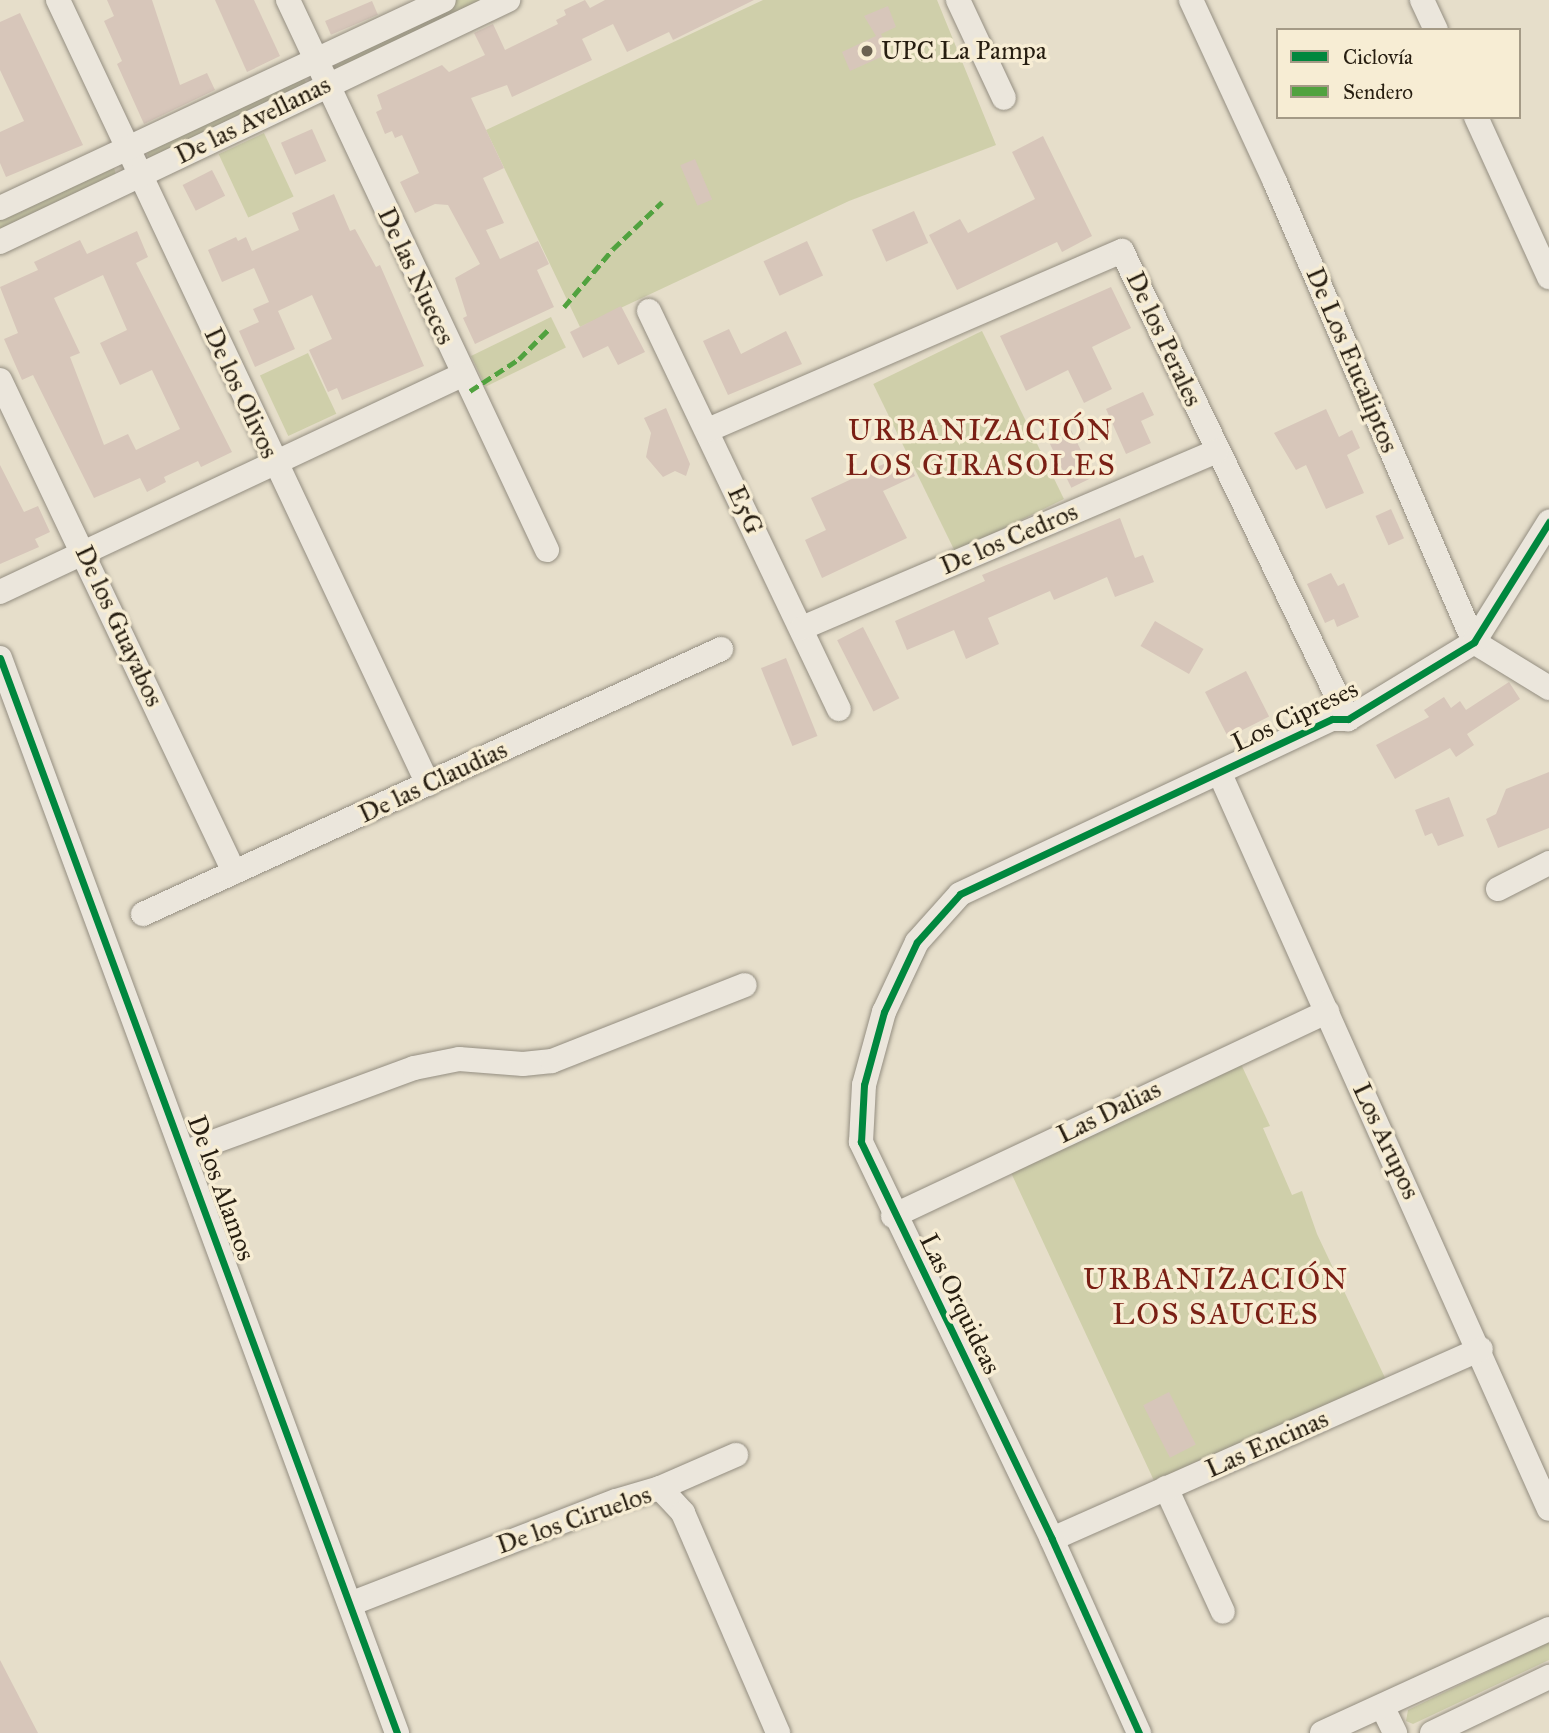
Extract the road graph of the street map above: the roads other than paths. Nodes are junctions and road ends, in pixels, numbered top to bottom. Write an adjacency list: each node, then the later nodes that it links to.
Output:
1 (58, 0): 13 (street, De los Olivos)
2 (288, 0): 9 (street, De las Nueces)
3 (444, 0): 9 (street, De las Avellanas)
4 (508, 0): 10 (street, De las Avellanas)
5 (958, 0): 11 (street)
6 (1191, 0): 29 (street, De Los Eucaliptos)
7 (1422, 0): 8 (street)
8 (1435, 28)
9 (316, 59): 10 (street, De las Nueces); 13 (street, De las Avellanas)
10 (328, 83): 14 (street, De las Avellanas); 19 (street, De las Nueces)
11 (1004, 98)
12 (1477, 119): 17 (street)
13 (127, 148): 14 (street, De los Olivos); 15 (street, De las Avellanas)
14 (137, 176): 16 (street, De las Avellanas); 23 (street, De los Olivos)
15 (0, 208)
16 (0, 242)
17 (1549, 277)
18 (649, 312): 21 (street, E5G)
19 (462, 375): 23 (street); 25 (street, De las Nueces)
20 (0, 380): 26 (street, De los Guayabos)
21 (708, 430): 22 (street, De los Perales); 28 (street, E5G)
22 (1216, 451): 28 (street, De los Cedros); 34 (street, De los Perales)
23 (274, 464): 26 (street); 36 (street, De los Olivos)
24 (1549, 522): 29 (street, Los Cipreses)
25 (547, 550)
26 (84, 552): 27 (street); 38 (street, De los Guayabos)
27 (0, 592)
28 (802, 628): 33 (street, E5G)
29 (1474, 642): 32 (street); 34 (street, Los Cipreses)
30 (721, 649): 36 (street, De las Claudias)
31 (0, 658): 44 (street, De los Alamos)
32 (1549, 688)
33 (839, 709)
34 (1348, 719): 35 (street, Los Cipreses)
35 (1220, 774): 40 (street, Los Cipreses); 43 (street, Los Arupos)
36 (428, 784): 38 (street, De las Claudias)
37 (1549, 863): 39 (street)
38 (234, 872): 41 (street, De las Claudias)
39 (1498, 889)
40 (960, 894): 45 (street, Las Orquideas)
41 (143, 914)
42 (746, 985): 44 (street)
43 (1327, 1012): 45 (street, Las Dalias); 46 (street, Los Arupos)
44 (186, 1152): 52 (street, De los Alamos)
45 (893, 1216): 51 (street, Las Orquideas)
46 (1481, 1349): 49 (street, Las Encinas); 50 (street, Los Arupos)
47 (736, 1455): 48 (street)
48 (660, 1488): 52 (street, De los Ciruelos); 58 (street, De los Ciruelos)
49 (1166, 1488): 51 (street, Las Encinas); 53 (street)
50 (1549, 1509)
51 (1052, 1539): 59 (street, Las Orquideas)
52 (349, 1604): 57 (street, De los Alamos)
53 (1223, 1612)
54 (1549, 1629): 56 (street)
55 (1549, 1677): 62 (street)
56 (1382, 1706): 60 (street); 61 (street)
57 (397, 1733)
58 (778, 1733)
59 (1139, 1733)
60 (1322, 1733)
61 (1395, 1733)
62 (1432, 1733)

